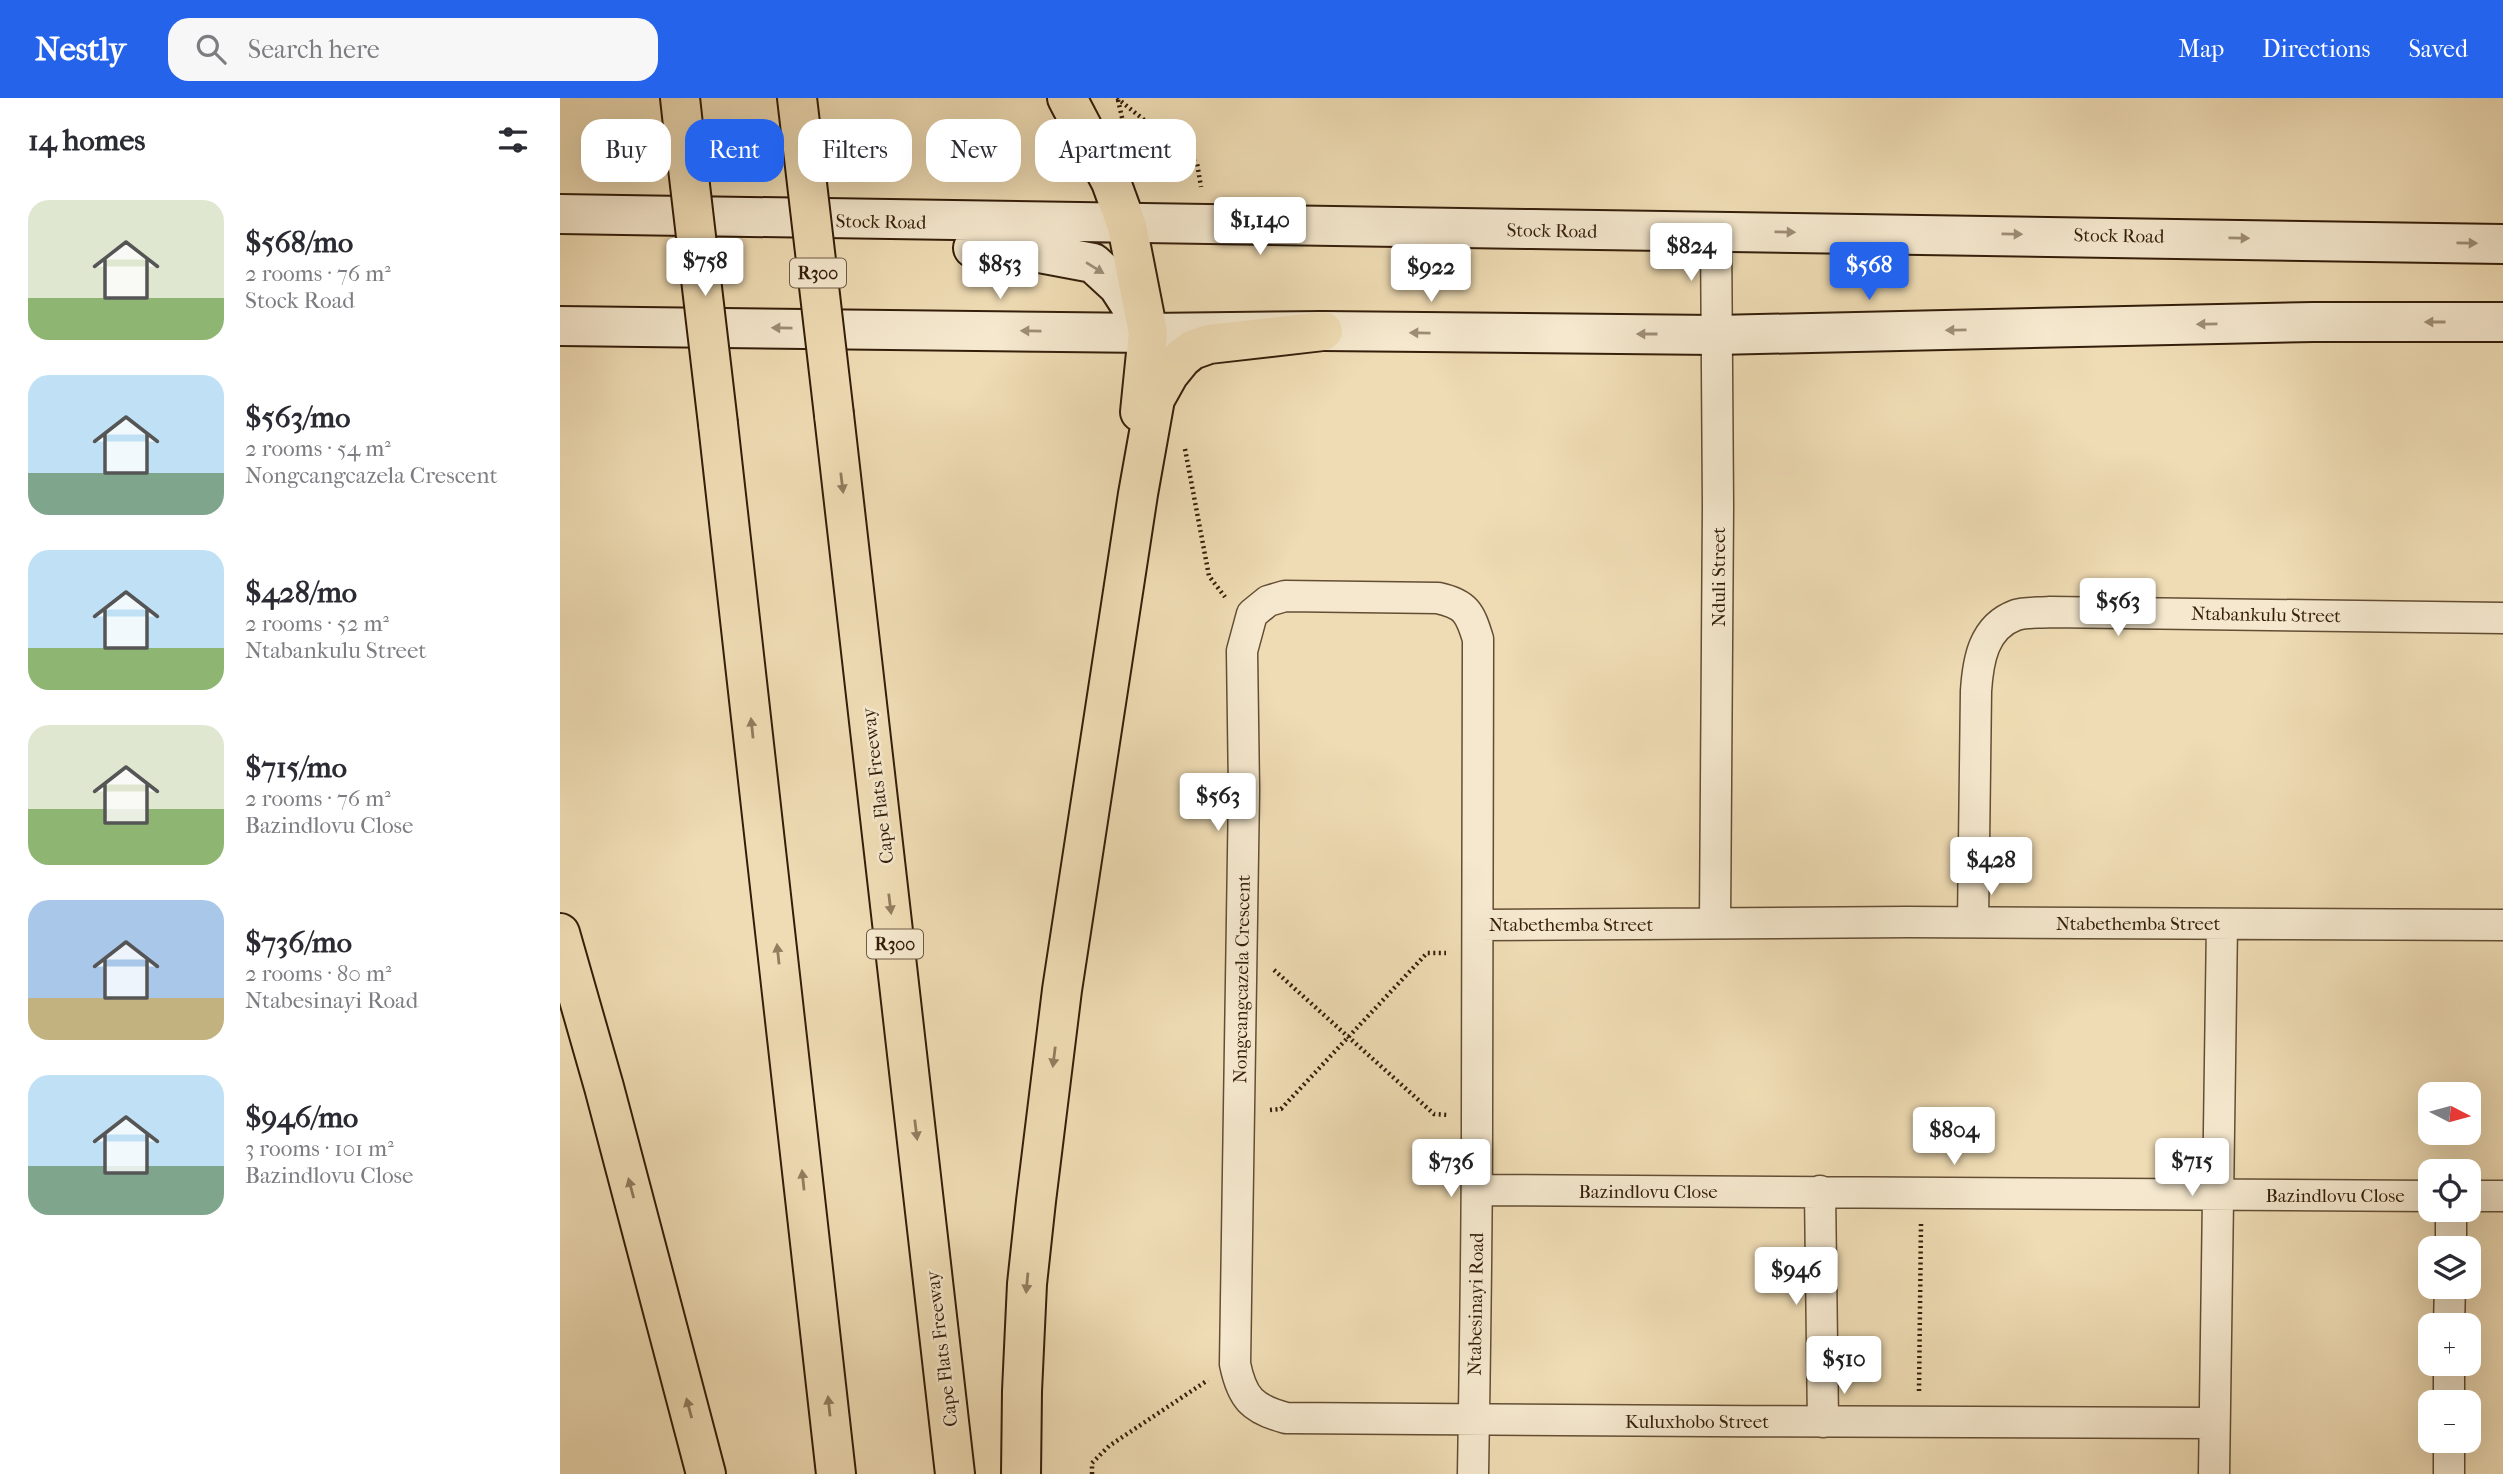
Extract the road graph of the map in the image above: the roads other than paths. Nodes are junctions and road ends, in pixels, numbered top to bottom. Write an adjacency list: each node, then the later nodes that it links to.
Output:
1 (1067, 98): 5 (highway)
2 (799, 115): 33 (highway, Cape Flats Freeway / R300, one-way to 33, bridge)
3 (682, 116): 32 (highway, one-way to 3, bridge)
4 (576, 214): 5 (main road, Stock Road); 11 (main road, one-way to 11)
5 (1127, 226): 6 (main road, Stock Road); 11 (highway)
6 (1716, 231): 7 (main road, Stock Road, one-way to 7); 12 (street, Nduli Street)
7 (2503, 244)
8 (2503, 322): 12 (main road, one-way to 12)
9 (560, 326): 11 (main road, one-way to 9)
10 (1323, 331): 11 (main road); 12 (main road, one-way to 10); 20 (highway)
11 (1148, 333): 20 (highway)
12 (1716, 335): 15 (street, Nduli Street)
13 (2503, 618): 14 (street, Ntabankulu Street)
14 (1973, 922): 15 (street, Ntabethemba Street); 16 (street, Ntabethemba Street)
15 (1715, 923): 19 (street, Ntabethemba Street)
16 (2222, 924): 17 (street, Ntabethemba Street); 23 (street)
17 (2503, 925)
18 (560, 933): 31 (highway, one-way to 18)
19 (1478, 938): 21 (street, Ntabesinayi Road); 27 (street, Nongcangcazela Crescent)
20 (1062, 990): 34 (highway, one-way to 34)
21 (1477, 1190): 22 (street, Bazindlovu Close); 27 (street, Ntabesinayi Road)
22 (1820, 1191): 23 (street, Bazindlovu Close); 28 (street)
23 (2218, 1195): 24 (street, Bazindlovu Close); 29 (street)
24 (2418, 1196)
25 (2481, 1196): 26 (street)
26 (2503, 1196)
27 (1474, 1420): 28 (street, Kuluxhobo Street); 35 (street, Ntabesinayi Road)
28 (1823, 1422): 29 (street, Kuluxhobo Street)
29 (2214, 1423): 36 (street)
30 (2449, 1453): 37 (street)
31 (706, 1474)
32 (836, 1474)
33 (955, 1474)
34 (1021, 1474)
35 (1473, 1474)
36 (2214, 1474)
37 (2449, 1474)

